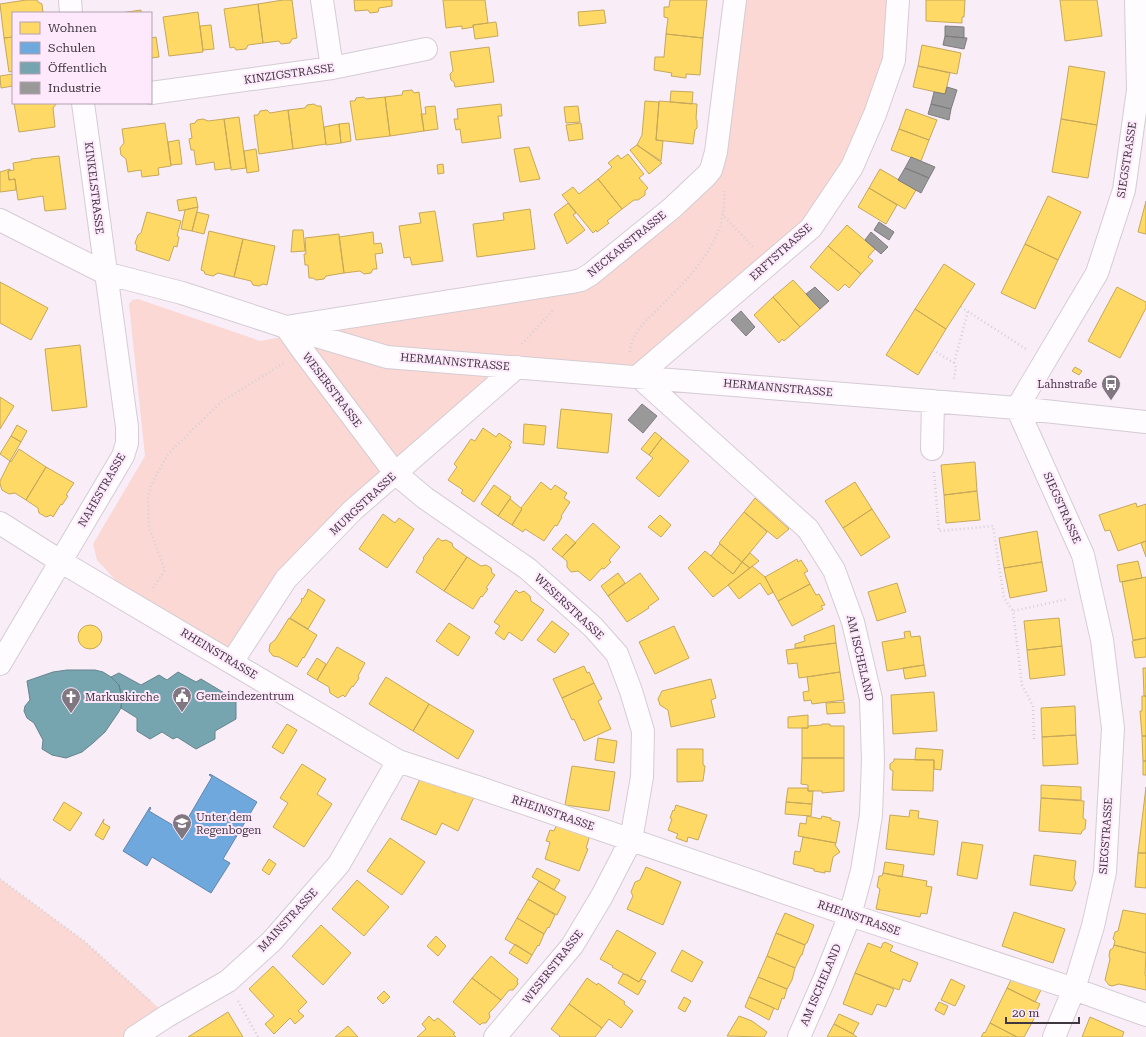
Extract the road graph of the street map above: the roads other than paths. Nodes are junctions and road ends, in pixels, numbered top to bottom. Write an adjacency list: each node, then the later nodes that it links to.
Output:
1 (70, 0): 6 (street)
2 (322, 0): 8 (street)
3 (735, 0): 13 (street, NECKARSTRASSE)
4 (898, 0): 15 (street, ERFTSTRASSE)
5 (1136, 0): 17 (street, SIEGSTRASSE)
6 (71, 12)
7 (426, 49): 8 (street, KINZIGSTRASSE)
8 (332, 68): 9 (street, KINZIGSTRASSE)
9 (152, 93)
10 (83, 104): 12 (street, KINKELSTRASSE)
11 (0, 220): 12 (street, HERMANNSTRASSE)
12 (105, 273): 13 (street, HERMANNSTRASSE); 22 (street, NAHESTRASSE)
13 (286, 327): 14 (street, HERMANNSTRASSE); 20 (street, WESERSTRASSE)
14 (509, 367): 15 (street, HERMANNSTRASSE); 20 (street, MURGSTRASSE)
15 (638, 376): 16 (street, HERMANNSTRASSE); 27 (street, AM ISCHELAND)
16 (933, 401): 17 (street, HERMANNSTRASSE); 19 (street)
17 (1017, 408): 18 (street, HERMANNSTRASSE); 28 (street, SIEGSTRASSE)
18 (1146, 422)
19 (932, 449)
20 (395, 474): 23 (street, MURGSTRASSE); 26 (street, WESERSTRASSE)
21 (0, 523): 22 (street, RHEINSTRASSE)
22 (60, 561): 23 (street, RHEINSTRASSE); 24 (street, NAHESTRASSE)
23 (232, 662): 25 (street, RHEINSTRASSE)
24 (0, 664)
25 (398, 761): 26 (street, RHEINSTRASSE); 30 (street, MAINSTRASSE)
26 (631, 840): 27 (street, RHEINSTRASSE); 31 (street, WESERSTRASSE)
27 (850, 915): 28 (street, RHEINSTRASSE); 32 (street, AM ISCHELAND)
28 (1074, 989): 29 (street, RHEINSTRASSE); 33 (street, SIEGSTRASSE)
29 (1146, 1015)
30 (135, 1037)
31 (496, 1037)
32 (798, 1037)
33 (1054, 1037)

